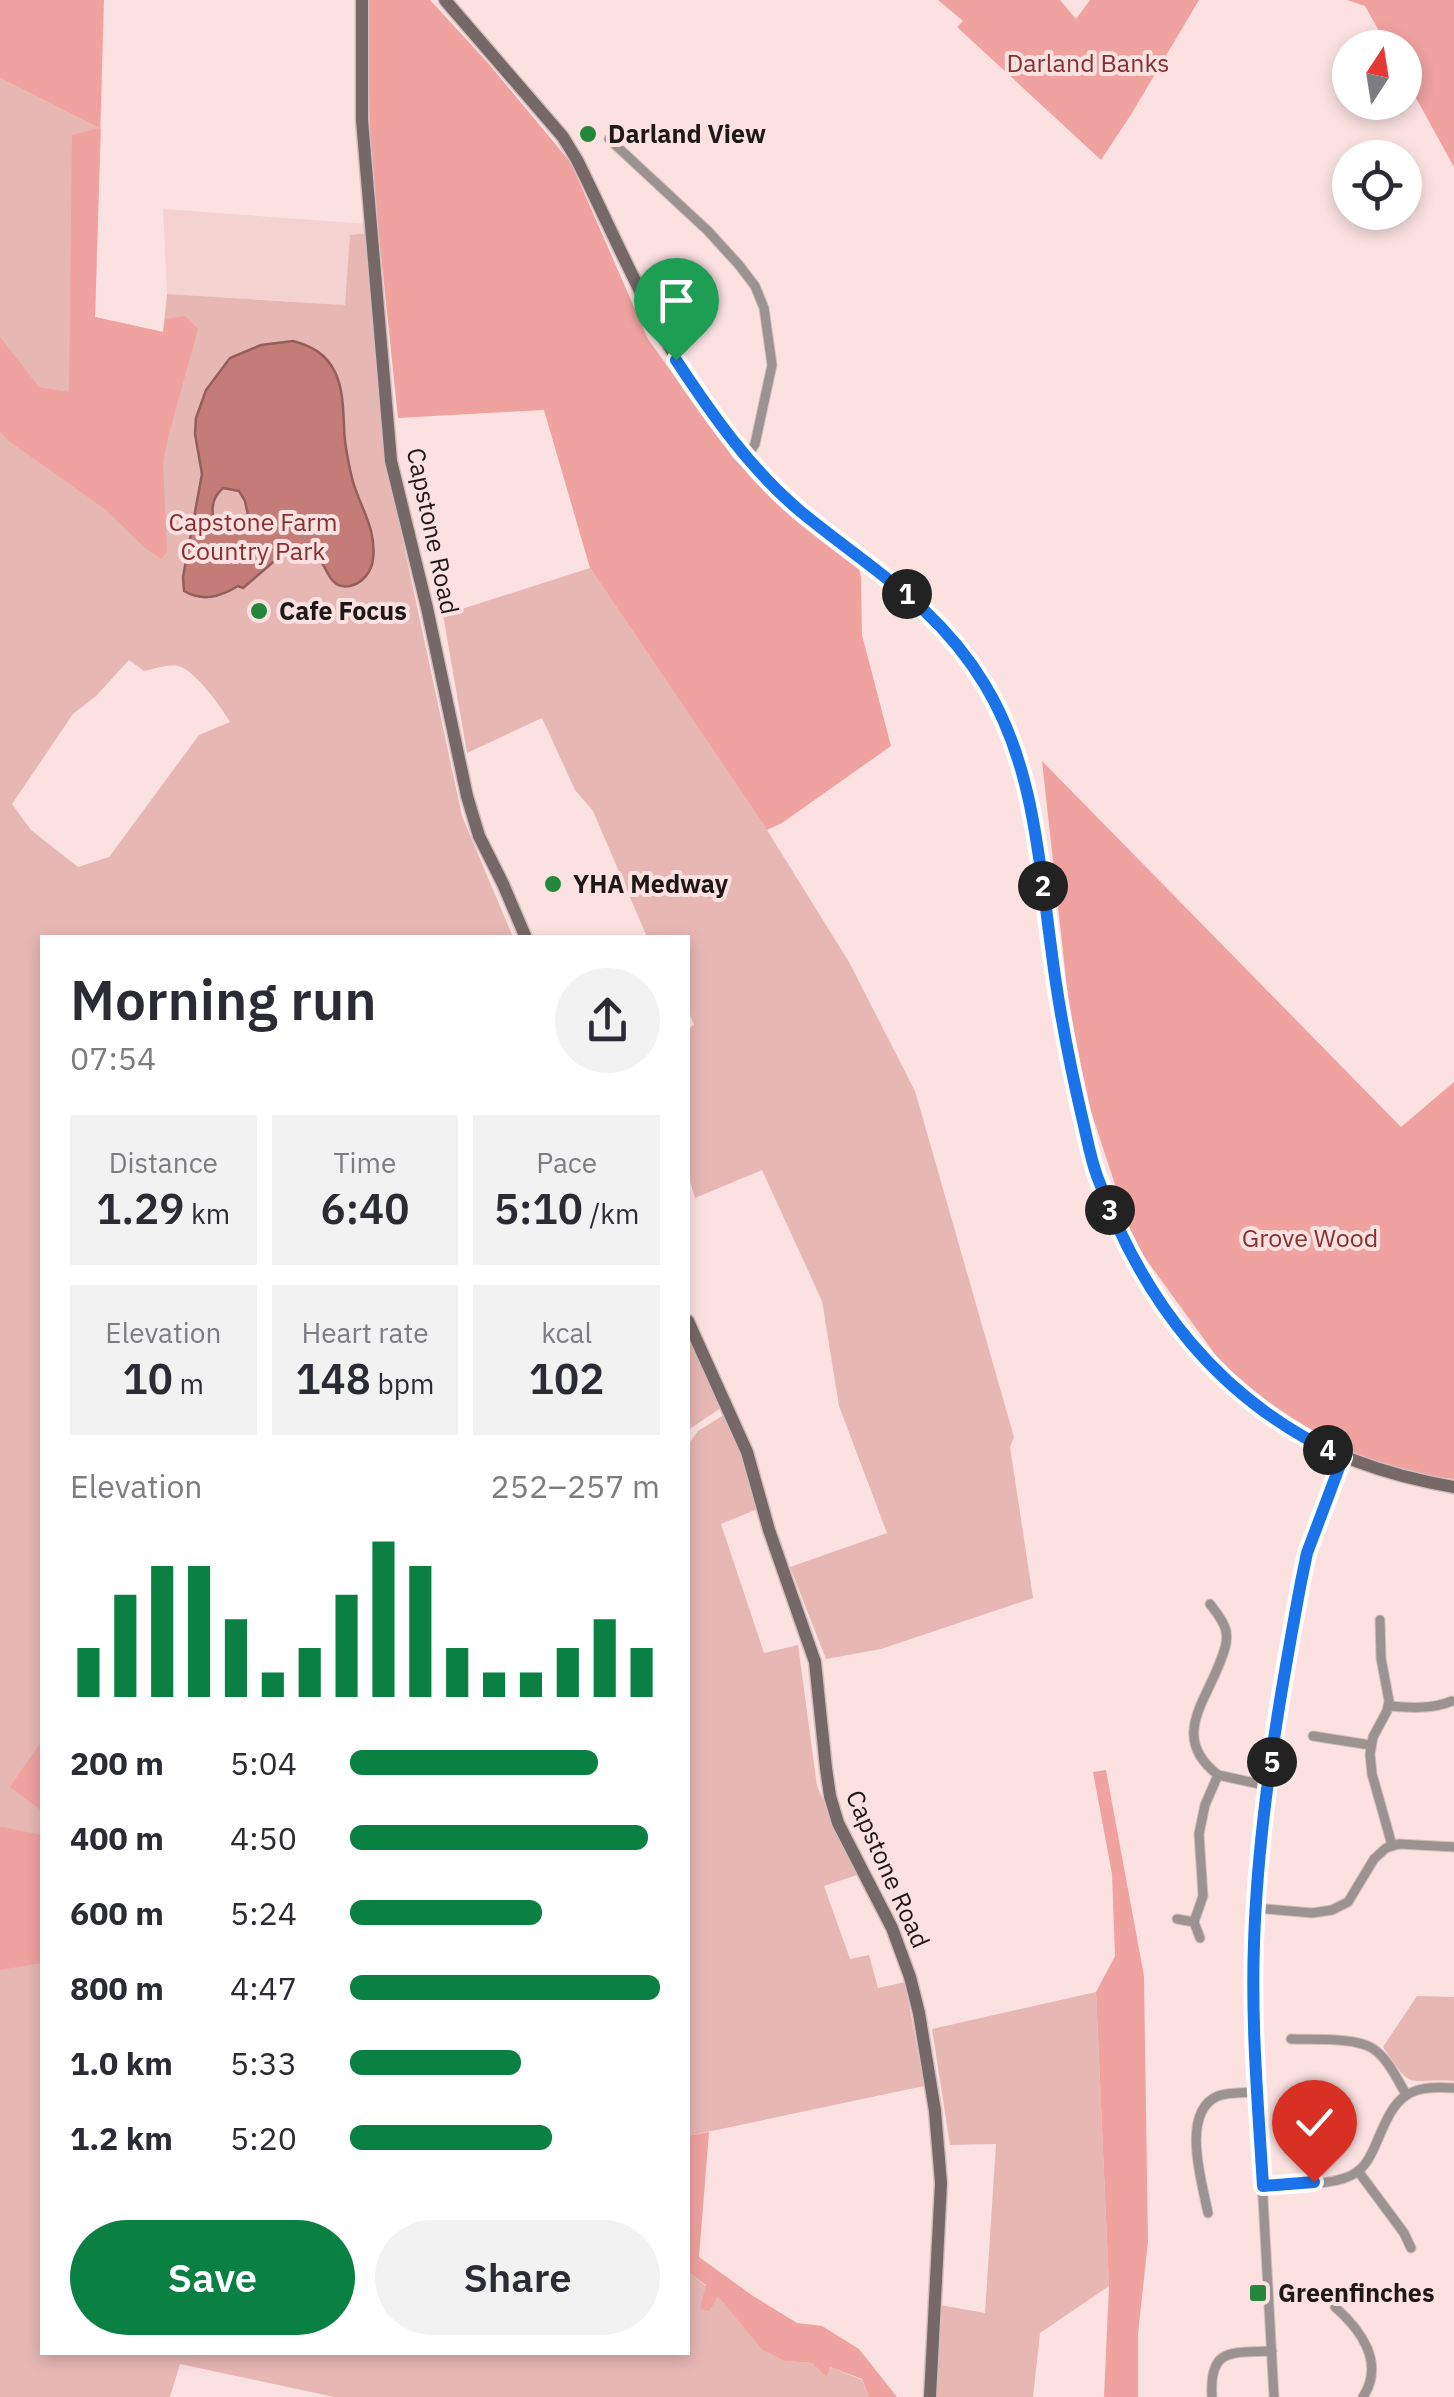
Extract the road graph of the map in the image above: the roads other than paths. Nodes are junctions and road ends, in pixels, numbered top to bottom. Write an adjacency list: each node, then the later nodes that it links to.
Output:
1 (362, 0): 5 (street, Capstone Road)
2 (445, 0): 4 (street)
3 (609, 139): 4 (street)
4 (747, 457): 7 (street)
5 (525, 935)
6 (690, 1326): 33 (street, Capstone Road)
7 (1343, 1457): 8 (street); 16 (street)
8 (1454, 1487)
9 (1210, 1604): 15 (street)
10 (1380, 1620): 12 (street)
11 (1452, 1701): 12 (street)
12 (1389, 1706): 14 (street)
13 (1313, 1736): 14 (street)
14 (1370, 1745): 17 (street)
15 (1218, 1775): 16 (street); 21 (street)
16 (1269, 1786): 19 (street)
17 (1392, 1845): 18 (street); 19 (street)
18 (1454, 1847)
19 (1256, 1908): 25 (street)
20 (1177, 1919): 21 (street)
21 (1194, 1922): 22 (street)
22 (1200, 1938)
23 (1290, 2039): 26 (street)
24 (1454, 2088): 26 (street)
25 (1258, 2092): 28 (street); 29 (street)
26 (1406, 2094): 27 (street)
27 (1358, 2172): 28 (street); 30 (street)
28 (1263, 2186): 32 (street)
29 (1208, 2213)
30 (1411, 2248)
31 (1335, 2307): 36 (street)
32 (1272, 2351): 34 (street); 35 (street)
33 (930, 2397)
34 (1212, 2397)
35 (1274, 2397)
36 (1363, 2397)

